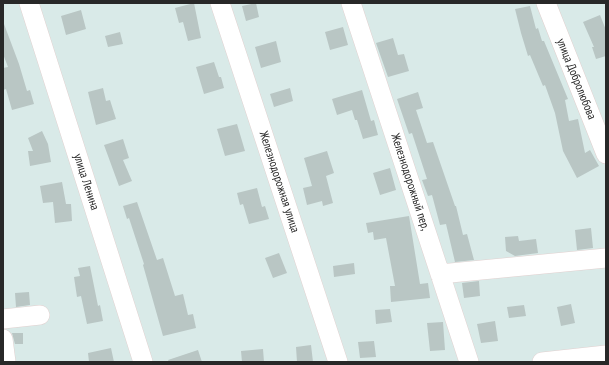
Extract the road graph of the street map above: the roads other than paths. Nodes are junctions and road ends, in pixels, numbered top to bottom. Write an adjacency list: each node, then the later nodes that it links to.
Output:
1 (29, 3): 13 (street, улица Ленина)
2 (220, 3): 14 (street, Железнодорожная улица)
3 (351, 3): 7 (street, Железнодорожный пер,)
4 (546, 3): 5 (street, улица Добролюбова)
5 (606, 154)
6 (606, 258): 7 (street)
7 (440, 274): 15 (street, Железнодорожный пер,)
8 (40, 315): 9 (street)
9 (3, 319)
10 (3, 339): 12 (street)
11 (606, 356): 16 (street)
12 (6, 362)
13 (143, 362)
14 (338, 362)
15 (469, 362)
16 (542, 362)

